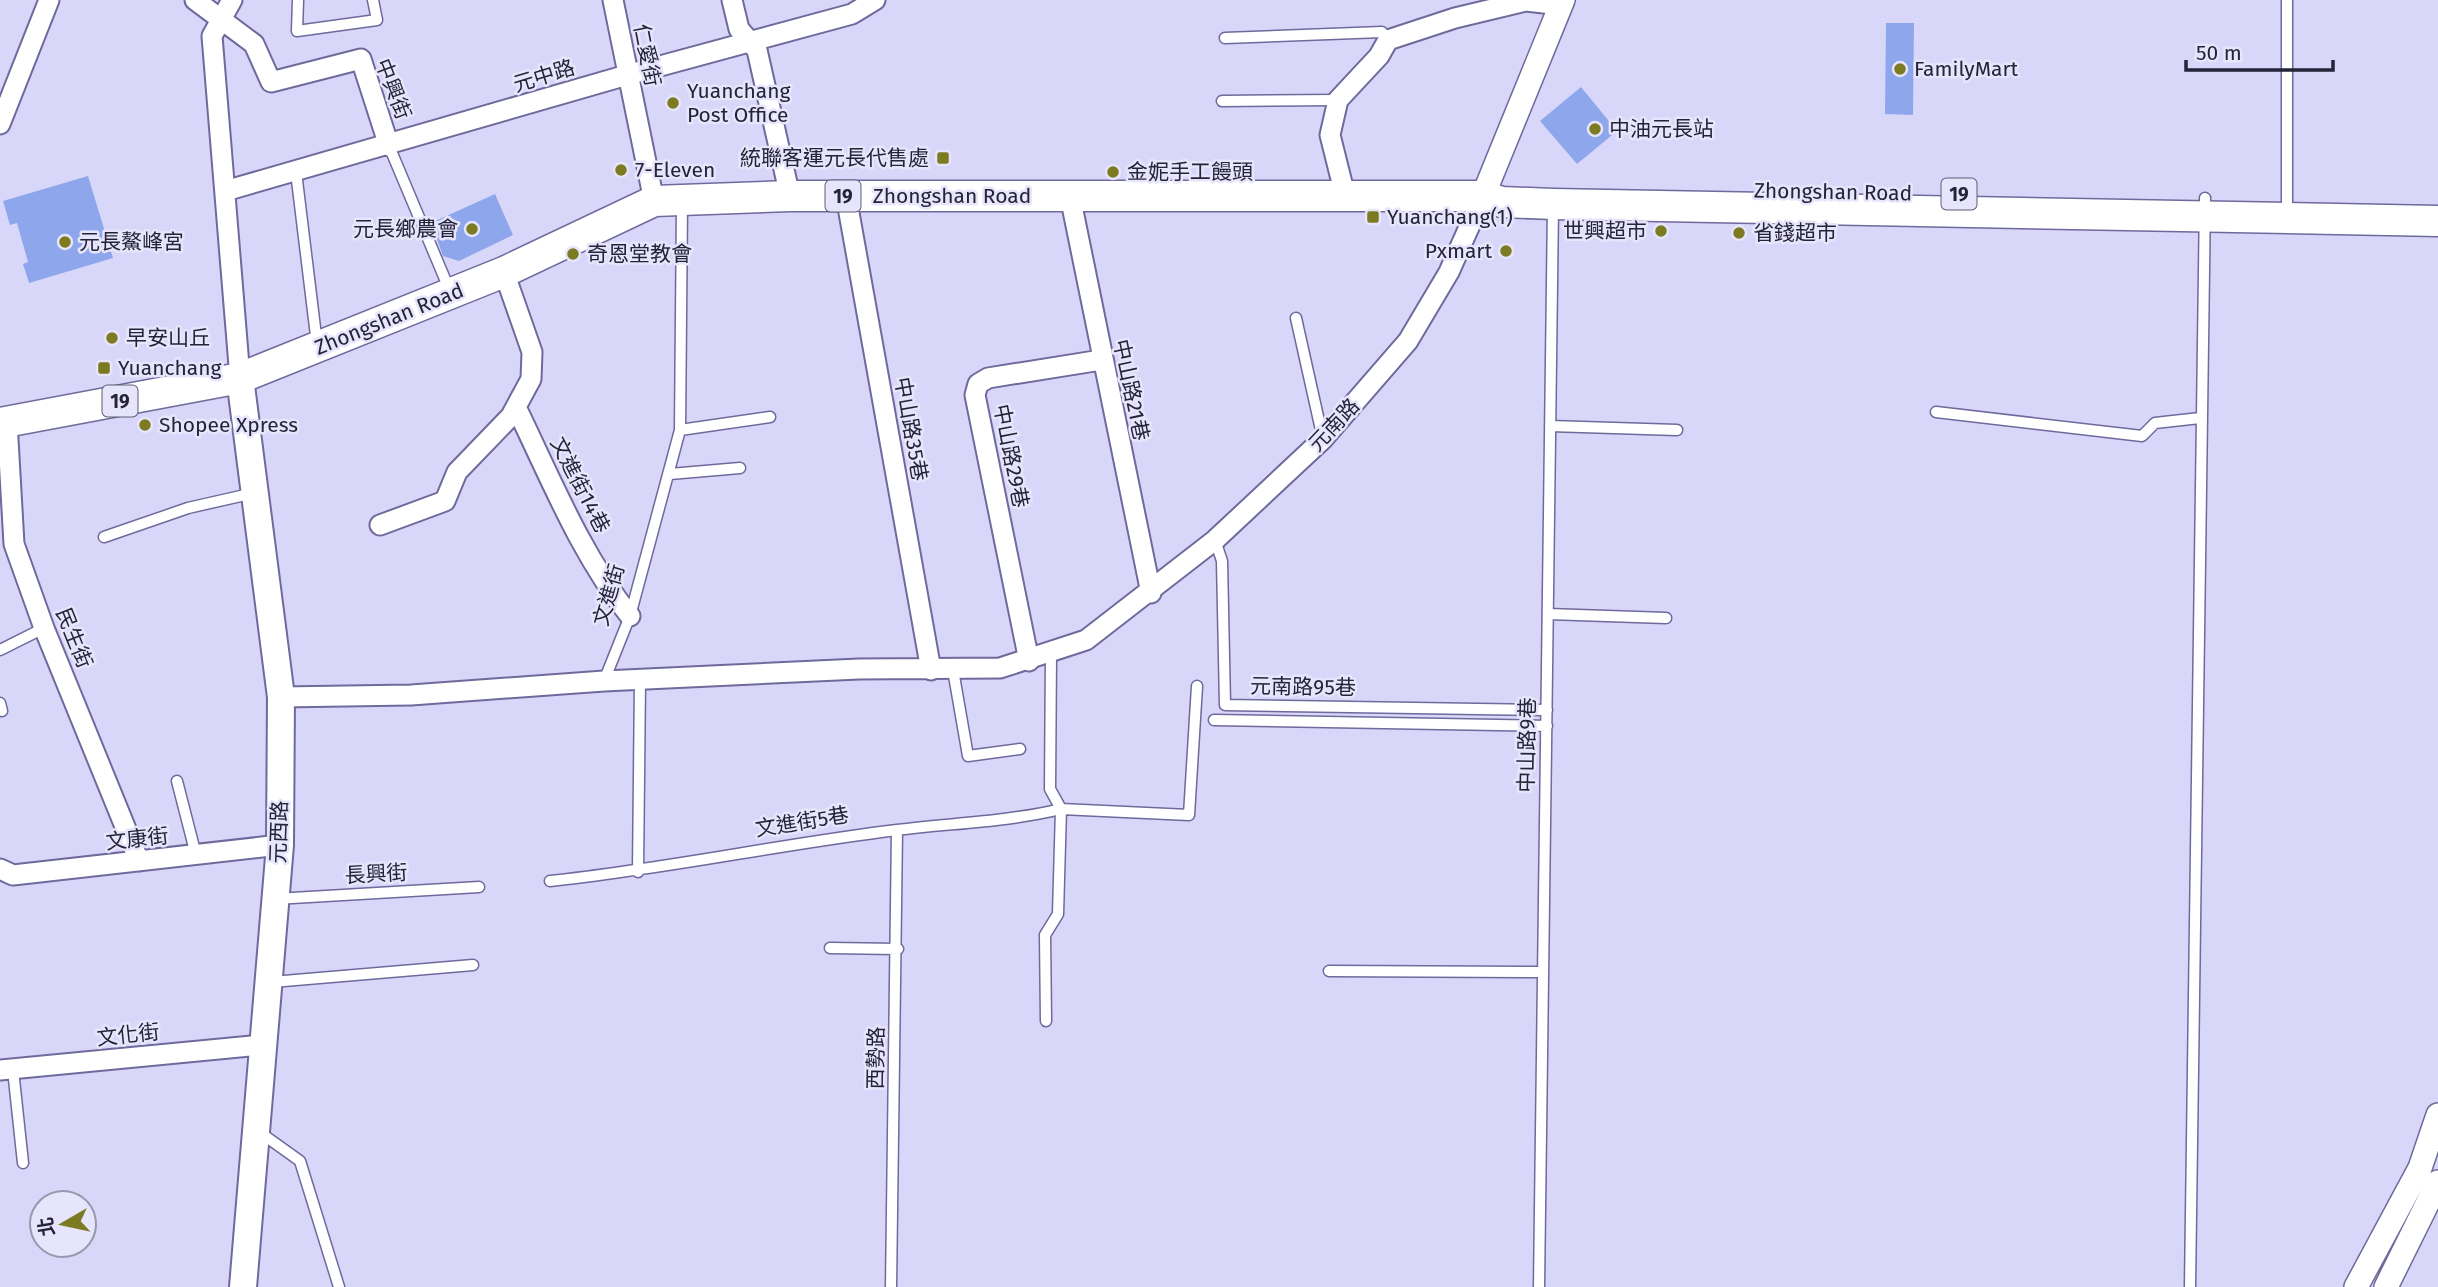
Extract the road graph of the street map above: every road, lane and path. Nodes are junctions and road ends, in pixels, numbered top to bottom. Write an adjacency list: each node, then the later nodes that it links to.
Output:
1 (50, 0): 18 (street)
2 (194, 0): 11 (street, 中興街)
3 (232, 0): 11 (street)
4 (298, 0): 5 (lane)
5 (373, 0)
6 (613, 0): 15 (street, 仁愛街)
7 (733, 0): 14 (street)
8 (875, 0): 14 (street, 元中路)
9 (2287, 0): 31 (lane)
10 (1562, 3): 13 (street); 23 (street, 元南路)
11 (219, 21): 19 (street, 中興街); 21 (street)
12 (1225, 38): 13 (lane)
13 (1388, 40): 16 (street)
14 (749, 42): 15 (street, 元中路); 24 (street)
15 (627, 75): 19 (street, 元中路); 27 (street, 仁愛街)
16 (1338, 100): 17 (lane); 22 (street)
17 (1222, 101)
18 (0, 124)
19 (389, 146): 20 (street, 元中路); 34 (lane, 中興街)
20 (296, 172): 21 (street, 元中路); 36 (lane)
21 (225, 191): 38 (street)
22 (1345, 195): 23 (main road, Zhongshan Road / 19); 26 (main road, Zhongshan Road / 19)
23 (1483, 195): 29 (main road, Zhongshan Road / 19); 30 (main road, Zhongshan Road / 19); 47 (street, 元南路)
24 (790, 196): 25 (main road, Zhongshan Road / 19); 27 (main road, Zhongshan Road / 19)
25 (846, 196): 26 (main road, Zhongshan Road / 19); 62 (street, 中山路35巷)
26 (1070, 196): 37 (street, 中山路21巷)
27 (668, 201): 33 (main road, Zhongshan Road / 19); 45 (lane, 文進街)
28 (2438, 201): 31 (main road, Zhongshan Road / 19)
29 (1553, 204): 30 (main road, Zhongshan Road / 19); 44 (lane, 中山路9巷)
30 (2204, 208): 31 (main road, Zhongshan Road / 19); 42 (lane)
31 (2286, 208): 32 (main road, Zhongshan Road / 19)
32 (2438, 221)
33 (504, 272): 34 (main road, Zhongshan Road / 19); 39 (street)
34 (451, 294): 36 (main road, Zhongshan Road / 19)
35 (1296, 318): 47 (lane)
36 (317, 348): 38 (main road, Zhongshan Road / 19)
37 (1101, 360): 54 (street, 中山路21巷); 61 (street, 中山路29巷)
38 (240, 378): 43 (main road, Zhongshan Road / 19); 50 (main road, 元西路)
39 (516, 407): 51 (street); 56 (street, 文進街14巷)
40 (1937, 412): 42 (lane)
41 (770, 417): 45 (lane)
42 (2200, 418): 100 (lane)
43 (4, 423): 58 (street, 民生街)
44 (1550, 426): 46 (lane); 55 (lane, 中山路9巷)
45 (680, 430): 49 (lane, 文進街)
46 (1677, 430)
47 (1323, 439): 53 (street, 元南路)
48 (740, 468): 49 (lane)
49 (670, 474): 56 (lane, 文進街)
50 (255, 492): 52 (lane); 67 (main road, 元西路)
51 (380, 525)
52 (104, 537)
53 (1216, 540): 54 (street, 元南路); 68 (lane, 元南路95巷)
54 (1151, 593): 60 (street, 元南路)
55 (1548, 614): 57 (lane); 68 (lane, 中山路9巷)
56 (629, 616): 65 (lane, 文進街)
57 (1666, 618)
58 (44, 628): 59 (lane); 77 (street, 民生街)
59 (0, 650)
60 (1051, 654): 61 (street, 元南路); 73 (lane)
61 (1029, 661): 63 (street, 元南路)
62 (931, 670): 63 (street, 元南路); 64 (street)
63 (953, 670): 71 (lane)
64 (640, 680): 65 (street); 79 (lane)
65 (604, 681): 67 (street)
66 (1197, 686): 73 (lane, 文進街5巷)
67 (281, 697): 75 (main road, 元西路)
68 (1547, 710): 70 (lane, 中山路9巷)
69 (1214, 720): 70 (lane)
70 (1547, 726): 87 (lane, 中山路9巷)
71 (1020, 748)
72 (177, 781): 76 (lane)
73 (1061, 809): 74 (lane, 文進街5巷); 89 (lane)
74 (897, 830): 79 (lane, 文進街5巷); 84 (lane, 西勢路)
75 (280, 845): 76 (street, 文康街); 82 (main road, 元西路)
76 (196, 855): 77 (street, 文康街)
77 (139, 861): 78 (street, 文康街)
78 (0, 869)
79 (638, 872): 80 (lane, 文進街5巷)
80 (550, 881)
81 (479, 887): 82 (lane, 長興街)
82 (275, 899): 88 (main road, 元西路)
83 (830, 948): 84 (lane)
84 (898, 948): 98 (lane, 西勢路)
85 (473, 965): 88 (lane)
86 (1329, 971): 87 (lane)
87 (1543, 972): 99 (lane, 中山路9巷)
88 (267, 982): 90 (main road, 元西路)
89 (1046, 1021)
90 (261, 1045): 91 (street, 文化街); 93 (main road, 元西路)
91 (7, 1070): 94 (lane)
92 (2438, 1115): 101 (street)
93 (254, 1128): 96 (main road, 元西路); 97 (lane)
94 (23, 1163)
95 (2438, 1182): 102 (street)
96 (243, 1287)
97 (339, 1287)
98 (891, 1287)
99 (1539, 1287)
100 (2190, 1287)
101 (2356, 1287)
102 (2386, 1287)

